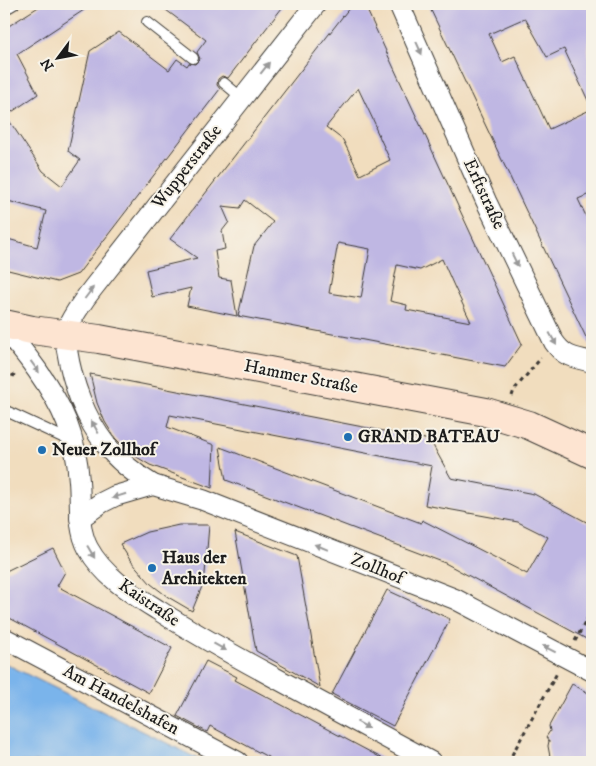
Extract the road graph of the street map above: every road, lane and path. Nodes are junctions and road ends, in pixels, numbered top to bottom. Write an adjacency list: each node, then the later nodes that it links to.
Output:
1 (14, 4): 4 (lane)
2 (316, 4): 8 (street, Wupperstraße, one-way to 2)
3 (399, 4): 12 (street, Erftstraße, one-way to 12)
4 (4, 10)
5 (147, 22): 6 (lane)
6 (193, 58)
7 (224, 83): 8 (lane)
8 (242, 98): 11 (street, Wupperstraße, one-way to 8)
9 (4, 324): 11 (street, Hammer Straße)
10 (4, 329): 16 (street, Kaistraße, one-way to 16)
11 (65, 335): 15 (street, Hammer Straße); 18 (street, Zollhof, one-way to 11)
12 (554, 342): 13 (street, Erftstraße); 15 (path)
13 (592, 362)
14 (4, 410): 16 (lane)
15 (506, 417): 17 (street, Hammer Straße)
16 (74, 443): 19 (street, Kaistraße)
17 (592, 454)
18 (153, 485): 19 (street, one-way to 19); 22 (street, Zollhof, one-way to 18)
19 (80, 518): 25 (street, Kaistraße, one-way to 25)
20 (592, 610): 22 (path)
21 (4, 638): 24 (street, Am Handelshafen)
22 (566, 657): 23 (street, Zollhof); 26 (path)
23 (592, 671)
24 (238, 762)
25 (431, 762)
26 (508, 762)

